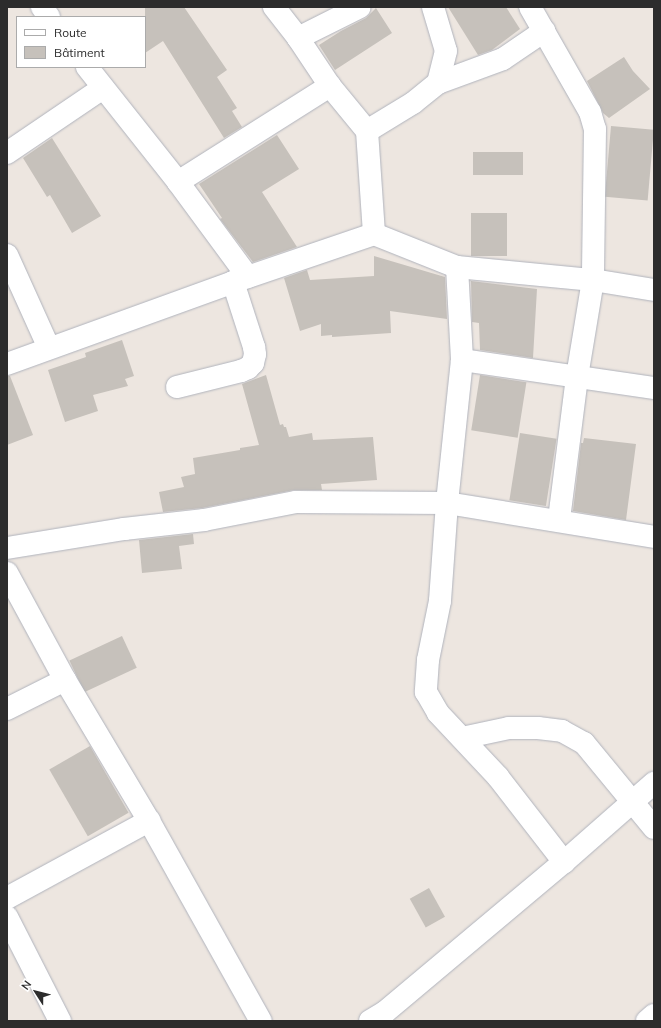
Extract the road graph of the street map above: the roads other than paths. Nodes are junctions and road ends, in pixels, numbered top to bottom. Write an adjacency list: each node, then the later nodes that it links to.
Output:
1 (42, 7): 6 (street)
2 (274, 7): 8 (street)
3 (360, 7): 8 (street)
4 (433, 7): 10 (street)
5 (530, 7): 7 (street)
6 (48, 16)
7 (544, 31): 10 (street); 20 (street)
8 (298, 38): 11 (street)
9 (88, 68): 12 (street)
10 (438, 83): 13 (street)
11 (330, 86): 13 (street); 15 (street)
12 (103, 88): 14 (street); 15 (street)
13 (367, 131): 16 (street)
14 (7, 153)
15 (178, 182): 19 (street)
16 (374, 234): 18 (street); 19 (street)
17 (7, 255): 22 (street)
18 (456, 266): 20 (street); 23 (street)
19 (240, 279): 22 (street); 26 (street)
20 (593, 280): 21 (street); 25 (street)
21 (654, 290)
22 (49, 348): 24 (street)
23 (462, 360): 25 (street); 28 (street)
24 (7, 364)
25 (577, 377): 27 (street); 29 (street)
26 (177, 387)
27 (654, 388)
28 (447, 503): 29 (street); 31 (street); 35 (street)
29 (559, 520): 30 (street)
30 (654, 537)
31 (7, 548)
32 (7, 573): 33 (street)
33 (65, 680): 34 (street); 38 (street)
34 (7, 709)
35 (462, 738): 37 (street); 40 (street)
36 (654, 783): 37 (street)
37 (632, 803): 39 (street); 40 (street)
38 (149, 821): 41 (street); 46 (street)
39 (654, 828)
40 (564, 862): 44 (street)
41 (7, 898)
42 (7, 917): 45 (street)
43 (654, 1015): 47 (street)
44 (382, 1018)
45 (60, 1021)
46 (261, 1021)
47 (647, 1021)

